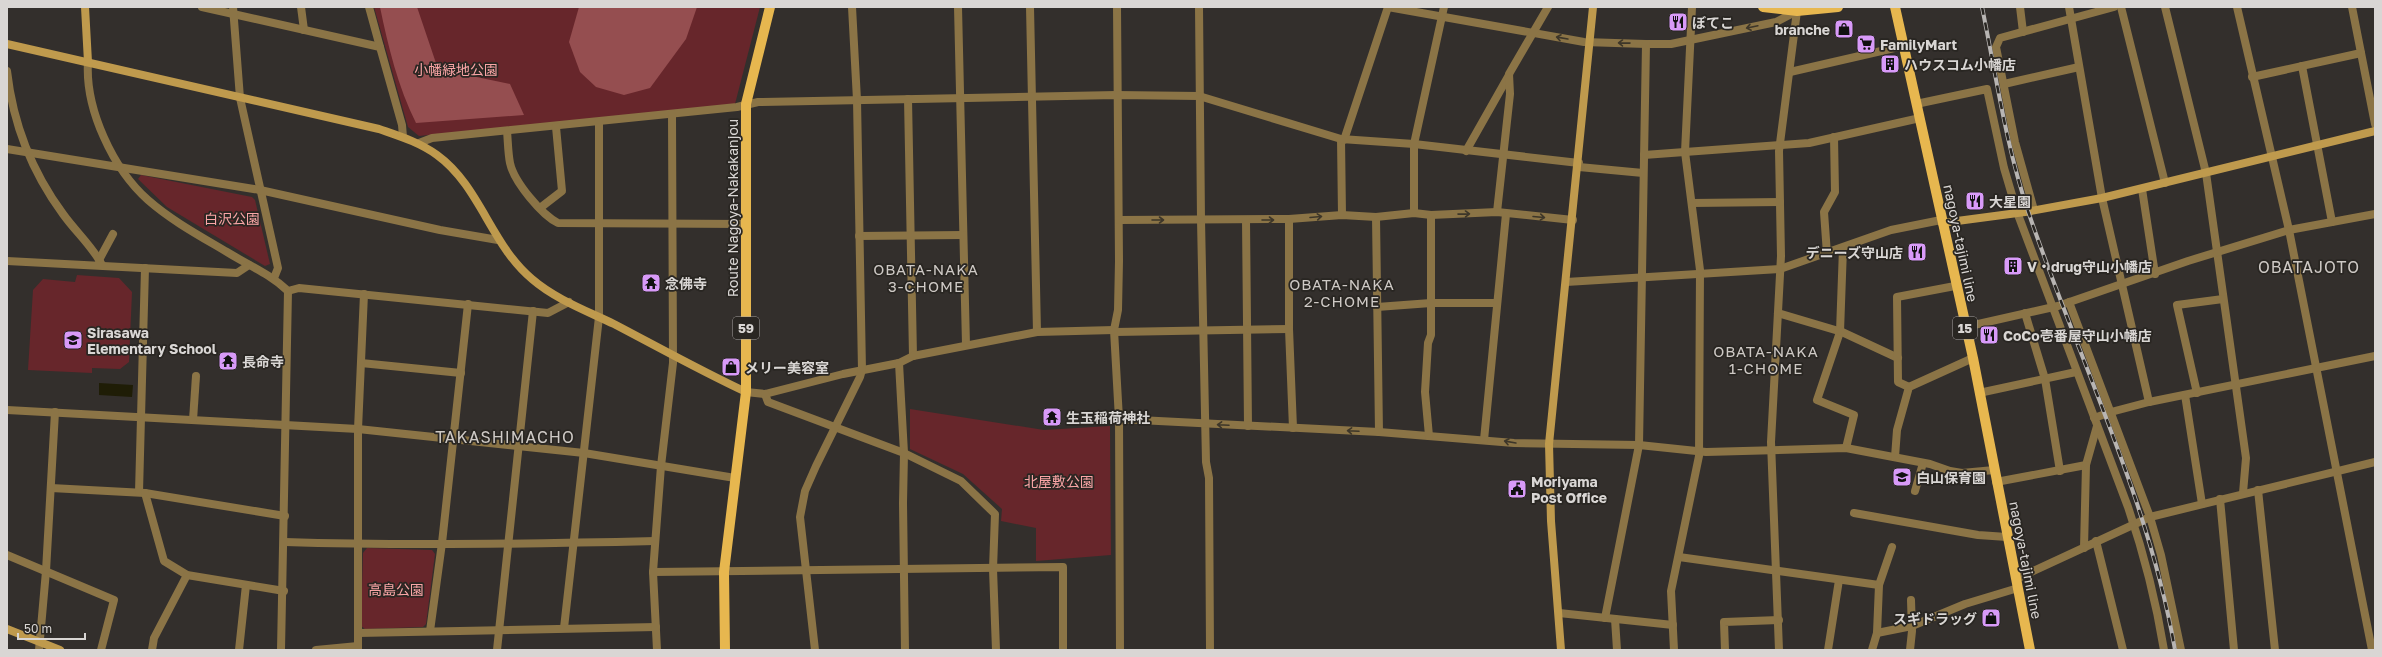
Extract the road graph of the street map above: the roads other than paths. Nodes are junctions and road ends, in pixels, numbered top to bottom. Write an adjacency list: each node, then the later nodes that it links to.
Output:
1 (86, 7): 40 (street)
2 (202, 7): 26 (street)
3 (300, 7): 30 (street)
4 (369, 7): 38 (street)
5 (770, 7): 55 (main road, Route Nagoya-Nakakanjou / 59)
6 (852, 7): 54 (street)
7 (958, 7): 52 (street)
8 (1030, 7): 49 (street)
9 (1117, 7): 48 (street)
10 (1199, 7): 50 (street)
11 (1388, 7): 28 (street); 66 (street)
12 (1444, 7): 28 (street)
13 (1548, 7): 32 (street)
14 (1593, 7): 34 (street)
15 (1692, 7): 33 (street)
16 (1763, 7): 27 (main road)
17 (1838, 7): 27 (main road)
18 (1895, 7): 37 (main road, nagoya-tajimi line / 15)
19 (2020, 7): 31 (street)
20 (2069, 7): 29 (street)
21 (2114, 7): 29 (street)
22 (2121, 7): 82 (street)
23 (2165, 7): 81 (street)
24 (2237, 7): 46 (street)
25 (2352, 7): 39 (street)
26 (234, 11): 30 (street); 51 (street)
27 (1797, 11): 33 (street, one-way to 33); 44 (street)
28 (1442, 16): 32 (street); 68 (street)
29 (2071, 19): 31 (street); 42 (street)
30 (304, 30): 38 (street)
31 (2023, 32): 47 (street)
32 (1533, 33): 34 (street, one-way to 32); 45 (street)
33 (1690, 40): 36 (street); 74 (street)
34 (1591, 42): 36 (street, one-way to 34); 78 (street)
35 (7, 44): 40 (street)
36 (1646, 44): 76 (street)
37 (1903, 46): 44 (street); 56 (main road, nagoya-tajimi line / 15)
38 (380, 48): 64 (street)
39 (2361, 53): 41 (street); 60 (street)
40 (88, 62): 51 (street); 79 (street)
41 (2302, 66): 46 (street); 70 (street)
42 (2079, 67): 47 (street); 85 (street)
43 (7, 71): 73 (street)
44 (1790, 72): 69 (street)
45 (1509, 74): 72 (street); 75 (street)
46 (2252, 77): 77 (street)
47 (2004, 84): 89 (street)
48 (1116, 95): 49 (street); 50 (street); 98 (street)
49 (1032, 96): 52 (street); 147 (street)
50 (1199, 96): 66 (street); 99 (street)
51 (240, 98): 64 (street); 84 (street)
52 (960, 98): 53 (street); 111 (street)
53 (908, 99): 54 (street); 110 (street)
54 (857, 100): 55 (street); 112 (street)
55 (746, 104): 57 (street); 107 (main road, Route Nagoya-Nakakanjou / 59)
56 (1916, 104): 58 (main road, nagoya-tajimi line / 15); 91 (street)
57 (672, 114): 59 (street); 106 (street)
58 (1920, 118): 65 (street); 103 (main road, nagoya-tajimi line / 15)
59 (599, 122): 61 (street); 105 (street)
60 (2375, 124)
61 (556, 127): 62 (street); 88 (street)
62 (507, 131): 67 (street); 88 (street)
63 (2375, 131): 70 (street)
64 (403, 137): 67 (street)
65 (1834, 137): 69 (street); 116 (street)
66 (1343, 139): 68 (street); 95 (street)
67 (419, 143): 113 (street)
68 (1414, 144): 72 (street); 92 (street)
69 (1780, 146): 74 (street); 86 (street)
70 (2318, 146): 77 (street); 104 (street)
71 (7, 149): 73 (street)
72 (1466, 151): 75 (street)
73 (27, 152): 79 (street); 118 (street)
74 (1685, 152): 76 (street); 87 (street)
75 (1504, 154): 78 (street); 90 (street)
76 (1644, 156): 80 (street)
77 (2272, 157): 81 (street); 108 (street)
78 (1579, 165): 80 (street); 102 (street)
79 (122, 168): 84 (street); 119 (street)
80 (1644, 173): 125 (street)
81 (2206, 173): 82 (street); 115 (street)
82 (2164, 183): 83 (street)
83 (2142, 189): 85 (street); 122 (street)
84 (260, 190): 113 (street); 124 (street)
85 (2102, 198): 89 (street); 127 (street)
86 (1780, 202): 87 (street); 121 (street)
87 (1692, 203): 123 (street)
88 (540, 208): 105 (street)
89 (2034, 210): 91 (street)
90 (1497, 212): 93 (street); 96 (street, one-way to 90)
91 (2017, 212): 103 (street); 138 (street)
92 (1414, 213): 96 (street); 97 (street)
93 (1506, 214): 102 (street, one-way to 102); 135 (street)
94 (2375, 214): 104 (street)
95 (1342, 215): 97 (street); 101 (street, one-way to 95)
96 (1431, 215): 134 (street)
97 (1376, 217): 137 (street)
98 (1119, 220): 99 (street, one-way to 99); 146 (street)
99 (1201, 220): 100 (street); 148 (street)
100 (1246, 220): 101 (street, one-way to 101); 145 (street)
101 (1289, 220): 144 (street)
102 (1573, 220): 126 (street)
103 (1941, 222): 114 (street); 128 (main road, nagoya-tajimi line / 15)
104 (2332, 222): 108 (street)
105 (599, 223): 106 (street); 142 (street)
106 (672, 224): 107 (street); 151 (street)
107 (746, 224): 166 (main road, Route Nagoya-Nakakanjou / 59)
108 (2289, 230): 115 (street); 158 (street)
109 (113, 234): 118 (street)
110 (911, 235): 111 (street); 112 (street); 152 (street)
111 (963, 235): 150 (street)
112 (859, 236): 159 (street)
113 (498, 240): 132 (street)
114 (1843, 248): 116 (street); 149 (street)
115 (2217, 253): 122 (street); 131 (street)
116 (1827, 254): 121 (street)
117 (7, 261): 118 (street)
118 (100, 263): 120 (street)
119 (249, 265): 120 (street); 124 (street)
120 (145, 268): 175 (street)
121 (1780, 269): 123 (street); 140 (street)
122 (2155, 274): 127 (street)
123 (1700, 275): 125 (street); 194 (street)
124 (274, 278): 129 (street)
125 (1642, 278): 126 (street); 190 (street)
126 (1566, 282): 189 (street)
127 (2122, 285): 133 (street); 171 (street)
128 (1955, 286): 143 (main road, nagoya-tajimi line / 15); 154 (street)
129 (288, 291): 130 (street); 180 (street)
130 (364, 294): 136 (street); 156 (street)
131 (2223, 299): 164 (street); 168 (street)
132 (569, 302): 139 (street); 142 (street)
133 (2069, 302): 138 (street); 174 (street)
134 (1431, 303): 135 (street); 137 (street); 186 (street)
135 (1497, 303): 188 (street)
136 (468, 304): 139 (street); 161 (street)
137 (1377, 307): 185 (street)
138 (2052, 307): 141 (street); 160 (street)
139 (533, 311): 191 (street)
140 (1778, 313): 149 (street); 193 (street)
141 (2025, 313): 143 (street); 163 (street)
142 (599, 317): 151 (street); 196 (street)
143 (1965, 327): 155 (main road, nagoya-tajimi line / 15)
144 (1289, 329): 145 (street); 183 (street)
145 (1247, 330): 148 (street); 181 (street)
146 (1115, 331): 147 (street); 148 (street); 176 (street)
147 (1037, 332): 150 (street)
148 (1204, 332): 179 (street)
149 (1840, 332): 154 (street); 192 (street)
150 (966, 345): 152 (street)
151 (673, 354): 166 (street); 201 (street)
152 (913, 356): 157 (street)
153 (2375, 356): 158 (street)
154 (1898, 358): 165 (street)
155 (1973, 358): 165 (street); 167 (main road, nagoya-tajimi line / 15)
156 (361, 363): 161 (street); 184 (street)
157 (898, 363): 159 (street); 195 (street)
158 (2316, 368): 164 (street); 204 (street)
159 (862, 370): 169 (street); 182 (street)
160 (2076, 372): 163 (street); 178 (street)
161 (461, 373): 187 (street)
162 (196, 376): 177 (street)
163 (2045, 379): 167 (street); 203 (street)
164 (2236, 385): 168 (street); 211 (street)
165 (1910, 387): 197 (street)
166 (746, 392): 169 (street); 205 (main road, Route Nagoya-Nakakanjou / 59)
167 (1979, 393): 202 (main road, nagoya-tajimi line / 15)
168 (2197, 393): 170 (street)
169 (765, 394): 182 (street)
170 (2185, 395): 171 (street); 213 (street)
171 (2149, 402): 174 (street)
172 (7, 410): 173 (street)
173 (55, 412): 175 (street); 207 (street)
174 (2110, 412): 178 (street); 216 (street)
175 (141, 417): 177 (street); 210 (street)
176 (1119, 419): 179 (street); 272 (street)
177 (193, 420): 180 (street)
178 (2096, 422): 200 (street); 217 (street)
179 (1206, 424): 181 (street, one-way to 179); 273 (street)
180 (285, 425): 184 (street); 215 (street)
181 (1248, 426): 183 (street)
182 (835, 428): 195 (street); 236 (street)
183 (1293, 428): 185 (street, one-way to 183)
184 (358, 429): 187 (street); 224 (street)
185 (1379, 432): 186 (street)
186 (1429, 436): 188 (street)
187 (454, 439): 191 (street); 222 (street)
188 (1484, 440): 189 (street, one-way to 188)
189 (1549, 444): 190 (street); 244 (street)
190 (1639, 445): 194 (street); 245 (street)
191 (518, 446): 196 (street); 225 (street)
192 (1846, 448): 193 (street); 197 (street)
193 (1771, 450): 194 (street); 233 (street)
194 (1698, 451): 229 (street)
195 (904, 453): 230 (street); 231 (street)
196 (584, 454): 201 (street); 223 (street)
197 (1895, 457): 199 (street)
198 (2375, 462): 204 (street)
199 (1923, 463): 202 (street); 209 (street)
200 (2086, 465): 203 (street); 227 (street)
201 (661, 466): 205 (street); 219 (street)
202 (1994, 470): 206 (main road, nagoya-tajimi line / 15)
203 (2060, 471): 206 (street)
204 (2336, 472): 208 (street); 288 (street)
205 (735, 478): 235 (main road, Route Nagoya-Nakakanjou / 59)
206 (1996, 482): 218 (main road, nagoya-tajimi line / 15)
207 (51, 488): 210 (street); 232 (street)
208 (2258, 490): 211 (street); 287 (street)
209 (1915, 491)
210 (142, 492): 215 (street); 237 (street)
211 (2243, 493): 212 (street)
212 (2220, 499): 213 (street); 286 (street)
213 (2202, 504): 216 (street)
214 (1854, 513): 218 (street)
215 (285, 516): 221 (street)
216 (2150, 517): 217 (street); 285 (street)
217 (2134, 523): 220 (street); 284 (street)
218 (2007, 537): 239 (main road, nagoya-tajimi line / 15)
219 (655, 541): 223 (street); 234 (street)
220 (2096, 541): 227 (street); 283 (street)
221 (285, 542): 224 (street); 242 (street)
222 (442, 543): 224 (street); 225 (street); 254 (street)
223 (573, 543): 225 (street); 251 (street)
224 (360, 545): 255 (street)
225 (508, 545): 253 (street)
226 (1892, 547): 241 (street)
227 (2084, 548): 239 (street)
228 (7, 555): 232 (street)
229 (1679, 557): 233 (street); 248 (street)
230 (994, 569): 231 (street); 270 (street); 271 (street)
231 (903, 570): 236 (street); 269 (street)
232 (46, 571): 257 (street); 260 (street)
233 (1776, 571): 238 (street); 247 (street)
234 (653, 572): 235 (street); 250 (street)
235 (724, 572): 236 (street); 267 (main road, Route Nagoya-Nakakanjou / 59)
236 (804, 572): 268 (street)
237 (187, 575): 240 (street); 261 (street)
238 (1839, 580): 241 (street); 279 (street)
239 (2017, 584): 249 (street); 282 (main road, nagoya-tajimi line / 15)
240 (246, 585): 242 (street); 262 (street)
241 (1880, 585): 256 (street)
242 (284, 591): 263 (street)
243 (1911, 600): 249 (street)
244 (1559, 613): 245 (street); 274 (street)
245 (1605, 618): 246 (street)
246 (1615, 620): 248 (street); 275 (street)
247 (1779, 620): 277 (street); 278 (street)
248 (1673, 625): 276 (street)
249 (1912, 626): 256 (street); 281 (street)
250 (656, 627): 251 (street); 266 (street)
251 (564, 628): 253 (street)
252 (7, 629): 257 (street)
253 (498, 630): 254 (street); 265 (street)
254 (430, 631): 255 (street)
255 (358, 633): 258 (street)
256 (1877, 633): 280 (street)
257 (40, 646): 259 (street)
258 (358, 648): 264 (street)
259 (60, 650)
260 (101, 650)
261 (152, 650)
262 (239, 650)
263 (281, 650)
264 (316, 650)
265 (497, 650)
266 (657, 650)
267 (725, 650)
268 (815, 650)
269 (905, 650)
270 (996, 650)
271 (1063, 650)
272 (1120, 650)
273 (1210, 650)
274 (1561, 650)
275 (1617, 650)
276 (1674, 650)
277 (1725, 650)
278 (1780, 650)
279 (1828, 650)
280 (1872, 650)
281 (1910, 650)
282 (2030, 650)
283 (2123, 650)
284 (2164, 650)
285 (2181, 650)
286 (2234, 650)
287 (2275, 650)
288 (2372, 650)

